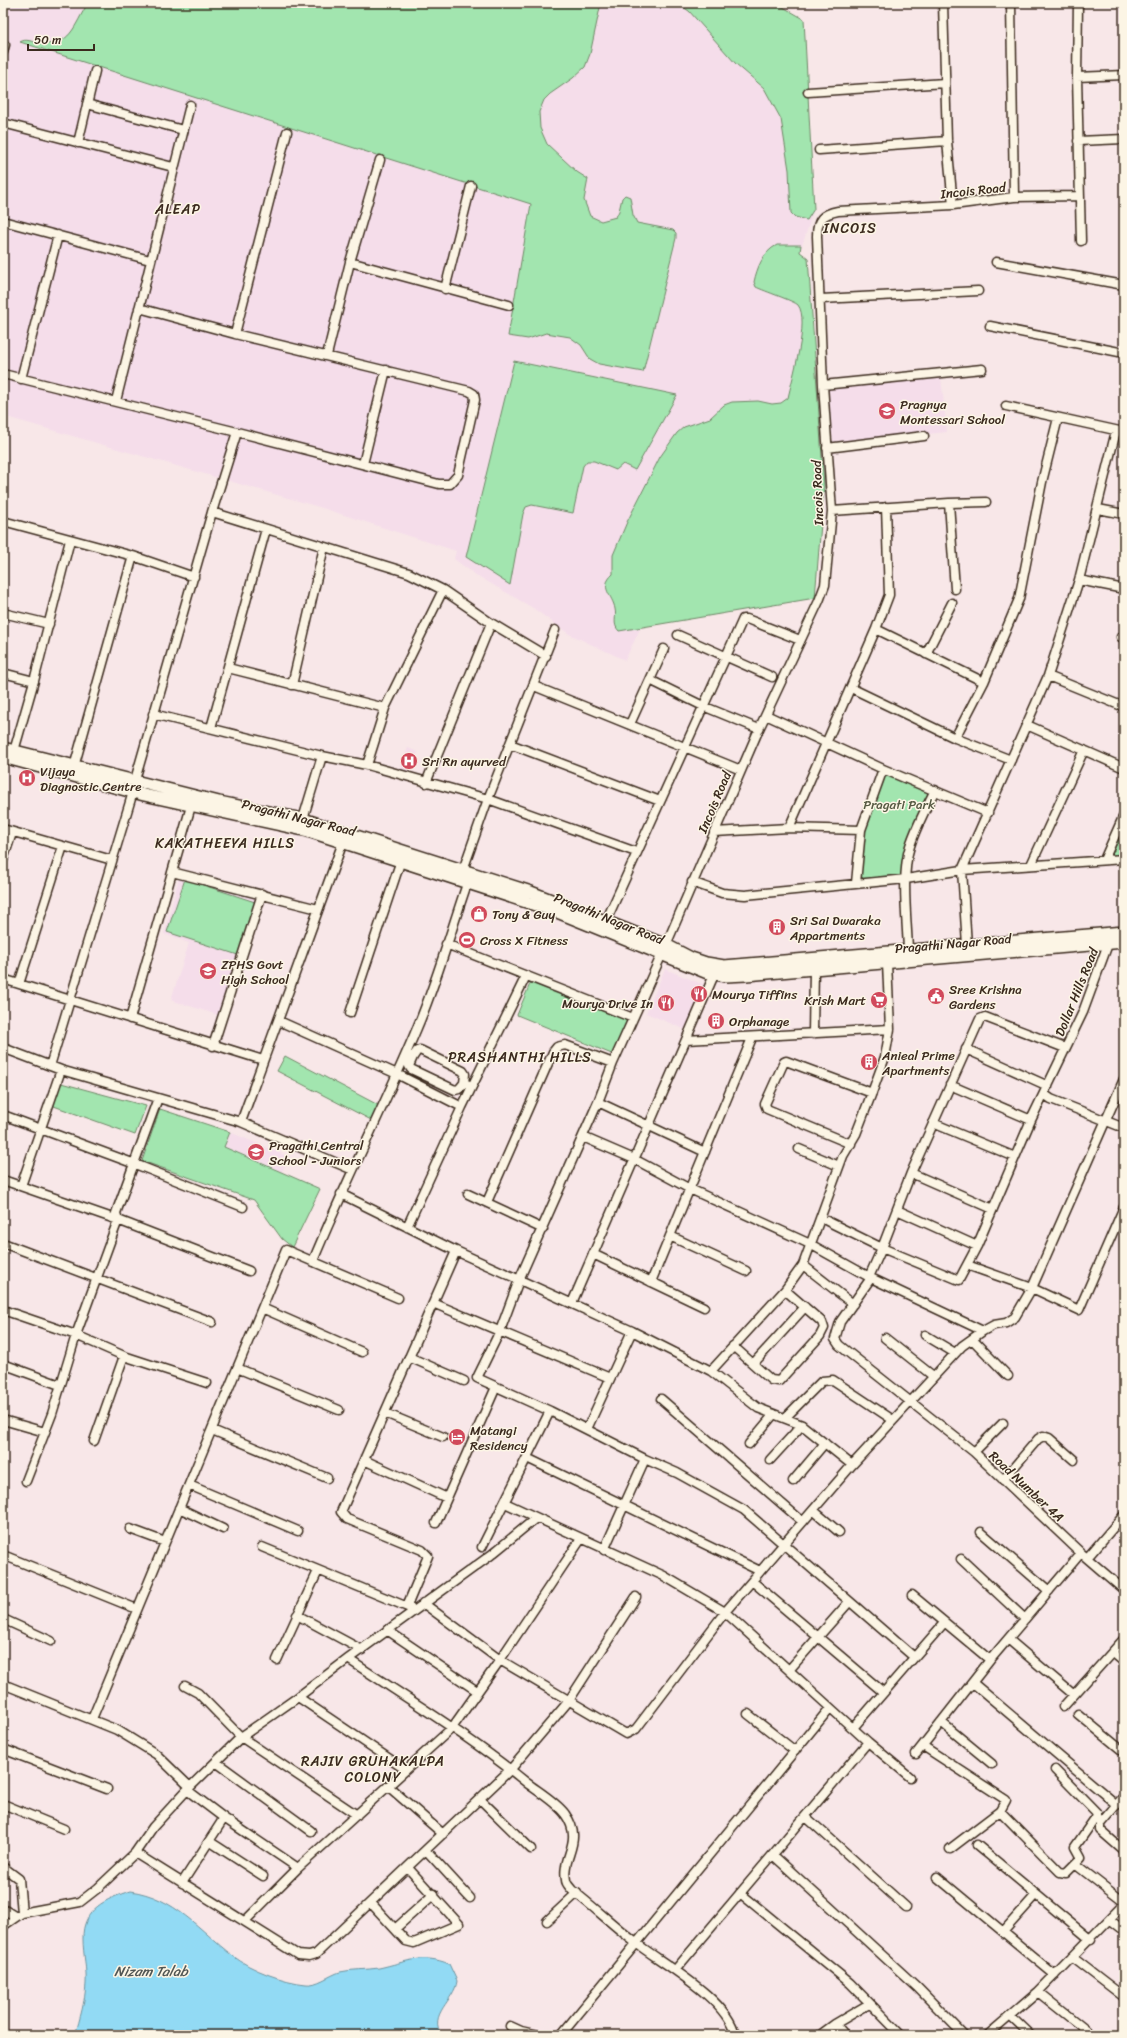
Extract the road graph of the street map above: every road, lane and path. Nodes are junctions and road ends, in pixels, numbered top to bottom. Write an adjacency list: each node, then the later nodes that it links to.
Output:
1 (943, 3): 7 (street)
2 (1011, 3): 23 (street)
3 (1078, 3): 6 (street)
4 (95, 71): 9 (street)
5 (1124, 75): 6 (street)
6 (1077, 77): 16 (street)
7 (945, 83): 8 (street); 15 (street)
8 (808, 92)
9 (87, 104): 12 (street); 17 (street)
10 (190, 105): 12 (street)
11 (3, 123): 17 (street)
12 (183, 130): 20 (street)
13 (287, 132): 38 (street)
14 (1124, 139): 16 (street)
15 (947, 141): 18 (street); 24 (street)
16 (1078, 141): 22 (street)
17 (78, 143): 20 (street)
18 (819, 150)
19 (380, 160): 29 (street)
20 (173, 167): 28 (street)
21 (471, 186): 32 (street)
22 (1080, 196): 23 (street, Incois Road); 27 (street)
23 (1014, 198): 24 (street, Incois Road)
24 (953, 204): 34 (street, Incois Road)
25 (3, 221): 26 (street)
26 (58, 235): 28 (street); 44 (street)
27 (1080, 241)
28 (150, 260): 36 (street)
29 (350, 262): 32 (street); 40 (street)
30 (996, 262): 31 (street)
31 (1124, 285)
32 (445, 289): 35 (street)
33 (978, 291): 34 (street)
34 (821, 299): 45 (street, Incois Road)
35 (509, 305)
36 (139, 308): 38 (street); 46 (street)
37 (990, 326): 39 (street)
38 (235, 334): 40 (street)
39 (1124, 353)
40 (327, 355): 42 (street)
41 (982, 369): 45 (street)
42 (386, 370): 53 (street); 53 (street)
43 (3, 374): 44 (street)
44 (22, 379): 46 (street)
45 (823, 385): 52 (street, Incois Road)
46 (116, 401): 50 (street)
47 (1006, 406): 48 (street)
48 (1058, 418): 49 (street); 89 (street)
49 (1120, 431): 57 (street)
50 (237, 432): 53 (street); 59 (street)
51 (924, 436): 52 (street)
52 (827, 448): 58 (street, Incois Road)
53 (363, 464)
54 (986, 502): 55 (street)
55 (949, 503): 56 (street); 68 (street)
56 (886, 507): 58 (street); 76 (street)
57 (1098, 509): 60 (street); 67 (street)
58 (832, 511): 78 (street, Incois Road)
59 (212, 512): 62 (street); 66 (street)
60 (1124, 514)
61 (3, 521): 63 (street)
62 (266, 529): 64 (street); 83 (street)
63 (70, 540): 65 (street); 74 (street)
64 (324, 547): 70 (street); 90 (street)
65 (133, 556): 66 (street); 113 (street)
66 (194, 577): 96 (street)
67 (1079, 580): 69 (street); 85 (street)
68 (955, 589)
69 (1124, 589)
70 (443, 590): 73 (street); 95 (street)
71 (952, 603): 80 (street)
72 (3, 612): 74 (street)
73 (491, 623): 81 (street); 118 (street)
74 (49, 624): 88 (street)
75 (555, 630): 81 (street)
76 (876, 630): 80 (street); 92 (street)
77 (678, 635): 82 (street)
78 (800, 640): 82 (street); 97 (street, Incois Road)
79 (664, 649): 87 (street)
80 (926, 654): 89 (street)
81 (546, 656): 91 (street)
82 (726, 658): 86 (street); 93 (street)
83 (228, 668): 90 (street); 100 (street)
84 (3, 673): 88 (street)
85 (1048, 676): 94 (street); 99 (street)
86 (772, 677)
87 (650, 680): 93 (street); 98 (street)
88 (34, 681): 108 (street)
89 (984, 682): 102 (street)
90 (292, 685): 95 (street)
91 (534, 686): 98 (street); 104 (street)
92 (851, 688): 102 (street); 103 (street)
93 (704, 706): 101 (street); 105 (street)
94 (1124, 707)
95 (385, 708): 112 (street)
96 (153, 714): 100 (street); 117 (street)
97 (766, 715): 101 (street, Incois Road); 103 (street)
98 (630, 724): 105 (street)
99 (1027, 725): 107 (street); 111 (street)
100 (211, 728): 109 (street)
101 (759, 728): 116 (street, Incois Road)
102 (955, 738): 111 (street)
103 (827, 742): 115 (street); 127 (street)
104 (510, 744): 121 (street); 122 (street)
105 (684, 746): 116 (street); 122 (street)
106 (3, 748): 108 (main road, Pragathi Nagar Road)
107 (1084, 750): 114 (street); 140 (street)
108 (14, 751): 113 (main road, Pragathi Nagar Road)
109 (322, 756): 112 (street); 126 (street)
110 (3, 757): 120 (main road, Pragathi Nagar Road)
111 (1011, 760): 124 (street)
112 (367, 765): 118 (street)
113 (74, 767): 117 (main road, Pragathi Nagar Road)
114 (1124, 768)
115 (884, 769): 119 (street); 129 (street)
116 (741, 770): 130 (street, Incois Road)
117 (135, 780): 126 (main road, Pragathi Nagar Road)
118 (426, 783): 121 (street)
119 (935, 790): 124 (street); 144 (street)
120 (133, 792): 123 (main road, Pragathi Nagar Road); 137 (street)
121 (488, 799): 134 (street); 141 (street)
122 (660, 801): 134 (street)
123 (191, 806): 132 (main road, Pragathi Nagar Road); 143 (street)
124 (988, 813): 142 (street)
125 (1124, 814): 139 (street)
126 (303, 820): 141 (main road, Pragathi Nagar Road)
127 (789, 828): 129 (street); 130 (street)
128 (3, 829): 131 (street)
129 (861, 830): 147 (street)
130 (714, 832): 146 (street, Incois Road)
131 (12, 833): 133 (street); 136 (street)
132 (343, 842): 138 (main road, Pragathi Nagar Road); 149 (street)
133 (63, 846): 137 (street); 163 (street)
134 (636, 852): 150 (street)
135 (1124, 859): 139 (street)
136 (3, 860)
137 (112, 860): 164 (street)
138 (401, 860): 145 (main road, Pragathi Nagar Road); 165 (street)
139 (1104, 860): 140 (street)
140 (1031, 865): 142 (street)
141 (463, 870): 150 (main road, Pragathi Nagar Road)
142 (962, 870): 144 (street); 155 (street)
143 (172, 872): 148 (street); 167 (street)
144 (906, 879): 147 (street); 157 (street)
145 (468, 882): 153 (street); 156 (main road, Pragathi Nagar Road)
146 (692, 882): 147 (street); 156 (street, Incois Road)
147 (856, 883)
148 (262, 894): 149 (street); 173 (street)
149 (318, 908): 168 (street)
150 (606, 921): 156 (main road, Pragathi Nagar Road)
151 (1124, 932): 155 (main road, Pragathi Nagar Road)
152 (1124, 942): 154 (main road, Pragathi Nagar Road)
153 (446, 944): 161 (street); 177 (street)
154 (1108, 944): 158 (main road, Pragathi Nagar Road); 175 (street, Dollar Hills Road)
155 (967, 945): 157 (main road, Pragathi Nagar Road)
156 (664, 949): 157 (main road, Pragathi Nagar Road); 160 (main road, Pragathi Nagar Road); 166 (street, Incois Road)
157 (908, 950)
158 (886, 963): 159 (main road, Pragathi Nagar Road); 169 (street)
159 (814, 968): 160 (main road, Pragathi Nagar Road); 170 (street)
160 (714, 975): 172 (street)
161 (526, 976): 166 (street); 186 (street)
162 (3, 979): 163 (street)
163 (19, 984): 164 (street)
164 (70, 1000): 167 (street); 180 (street)
165 (350, 1013)
166 (633, 1018): 179 (street, Incois Road)
167 (130, 1019): 173 (street)
168 (279, 1021): 178 (street); 182 (street)
169 (890, 1030): 170 (street); 188 (street)
170 (813, 1034): 171 (street)
171 (752, 1038): 172 (street); 203 (street)
172 (686, 1040): 197 (street)
173 (213, 1046): 178 (street)
174 (3, 1048): 180 (street)
175 (1065, 1048): 176 (street, Dollar Hills Road); 187 (street, Dollar Hills Road)
176 (966, 1049): 185 (street, Dollar Hills Road); 187 (street)
177 (409, 1056): 182 (street); 184 (street); 184 (street)
178 (263, 1060): 195 (street)
179 (613, 1062): 190 (street, Incois Road); 215 (street)
180 (50, 1066): 181 (street)
181 (61, 1070): 189 (street); 198 (street)
182 (397, 1074): 191 (street); 208 (street)
183 (1124, 1079): 194 (street)
184 (464, 1083): 186 (street)
185 (950, 1085): 193 (street); 196 (street, Dollar Hills Road)
186 (472, 1086): 191 (street)
187 (1046, 1090): 193 (street, Dollar Hills Road); 194 (street)
188 (872, 1093): 201 (street); 201 (street)
189 (158, 1098): 195 (street); 206 (street)
190 (598, 1102): 197 (street); 200 (street, Incois Road)
191 (462, 1107): 222 (street)
192 (3, 1115): 198 (street)
193 (1031, 1120): 204 (street, Dollar Hills Road)
194 (1106, 1120): 199 (street); 240 (street)
195 (241, 1122): 208 (street)
196 (933, 1123): 204 (street); 209 (street, Dollar Hills Road)
197 (649, 1126): 203 (street); 205 (street)
198 (41, 1128): 206 (street); 211 (street)
199 (1124, 1128)
200 (583, 1137): 205 (street); 223 (street, Incois Road)
201 (851, 1144): 207 (street)
202 (799, 1149): 207 (street)
203 (705, 1152): 212 (street)
204 (1015, 1157): 218 (street, Dollar Hills Road)
205 (634, 1159): 212 (street); 230 (street)
206 (135, 1164): 216 (street); 220 (street)
207 (839, 1166): 226 (street)
208 (353, 1170): 213 (street)
209 (911, 1173): 218 (street); 219 (street, Dollar Hills Road)
210 (3, 1180): 211 (street)
211 (22, 1186): 220 (street)
212 (690, 1189): 224 (street); 226 (street)
213 (341, 1194): 222 (street); 231 (street)
214 (468, 1194): 215 (street)
215 (487, 1202): 223 (street)
216 (243, 1207)
217 (1124, 1207): 240 (street)
218 (992, 1209): 227 (street, Dollar Hills Road)
219 (896, 1210): 227 (street); 228 (street, Dollar Hills Road)
220 (118, 1220): 234 (street); 236 (street)
221 (827, 1221): 228 (street, Dollar Hills Road)
222 (407, 1227): 229 (street)
223 (543, 1229): 238 (street, Incois Road)
224 (670, 1236): 235 (street); 239 (street)
225 (3, 1243): 236 (street)
226 (810, 1244): 232 (street); 237 (street)
227 (977, 1246): 233 (street, Dollar Hills Road)
228 (882, 1248): 233 (street, Dollar Hills Road); 237 (street, Road Number 4A)
229 (456, 1251): 238 (street); 243 (street)
230 (593, 1254): 239 (street); 244 (street)
231 (313, 1261): 242 (street); 248 (street)
232 (803, 1265): 241 (street); 245 (street)
233 (967, 1265): 240 (street)
234 (249, 1271)
235 (746, 1271)
236 (98, 1277): 250 (street); 254 (street)
237 (870, 1277): 245 (street, Road Number 4A); 253 (street)
238 (520, 1280): 244 (street); 251 (street, Incois Road)
239 (651, 1282): 246 (street)
240 (1032, 1288): 253 (street)
241 (785, 1290): 247 (street); 258 (street)
242 (398, 1298)
243 (433, 1303): 251 (street); 262 (street)
244 (572, 1303): 252 (street)
245 (853, 1304): 275 (street, Road Number 4A)
246 (704, 1307)
247 (805, 1307): 264 (street); 264 (street)
248 (262, 1308): 259 (street); 265 (street)
249 (3, 1310): 254 (street)
250 (212, 1322)
251 (500, 1331): 269 (street); 273 (street, Incois Road)
252 (632, 1331): 266 (street); 269 (street)
253 (983, 1331): 257 (street)
254 (76, 1334): 261 (street); 272 (street)
255 (925, 1335): 260 (street)
256 (885, 1338): 267 (street)
257 (972, 1338): 260 (street); 268 (street)
258 (733, 1346): 264 (street); 266 (street)
259 (362, 1352)
260 (955, 1353): 267 (street)
261 (124, 1356): 271 (street); 289 (street)
262 (409, 1357): 270 (street); 278 (street)
263 (3, 1364): 272 (street)
264 (753, 1364)
265 (237, 1368): 276 (street); 286 (street)
266 (711, 1371): 279 (street)
267 (933, 1376): 275 (street)
268 (1008, 1376)
269 (610, 1378): 285 (street)
270 (464, 1381)
271 (207, 1383)
272 (60, 1385): 287 (street)
273 (496, 1387): 277 (street); 304 (street)
274 (661, 1399): 311 (street)
275 (912, 1401): 282 (street); 292 (street, Road Number 4A)
276 (339, 1410)
277 (550, 1410): 285 (street); 293 (street)
278 (385, 1413): 288 (street); 295 (street)
279 (774, 1414): 280 (street); 291 (street)
280 (785, 1418): 282 (street); 284 (street)
281 (3, 1420): 287 (street)
282 (893, 1420): 298 (street)
283 (1003, 1423): 292 (street)
284 (802, 1425): 290 (street); 296 (street)
285 (587, 1429): 294 (street)
286 (212, 1430): 299 (street); 303 (street)
287 (45, 1432): 301 (street)
288 (443, 1437)
289 (94, 1442)
290 (825, 1443): 298 (street); 302 (street)
291 (749, 1444)
292 (974, 1452): 300 (street, Road Number 4A)
293 (527, 1458): 305 (street); 306 (street)
294 (645, 1459): 306 (street); 320 (street)
295 (364, 1460): 304 (street); 336 (street)
296 (770, 1460)
297 (1074, 1460): 300 (street)
298 (852, 1465): 308 (street)
299 (327, 1478)
300 (1003, 1480): 325 (street, Road Number 4A)
301 (26, 1481)
302 (793, 1481)
303 (189, 1485): 307 (street); 315 (street)
304 (447, 1498): 312 (street)
305 (505, 1503): 310 (street); 322 (street)
306 (625, 1504): 323 (street); 328 (street)
307 (179, 1508): 314 (street); 319 (street)
308 (813, 1510): 311 (street); 316 (street)
309 (1124, 1515): 325 (street)
310 (536, 1518): 318 (street); 335 (street)
311 (803, 1522): 320 (street)
312 (436, 1523)
313 (130, 1528): 319 (street)
314 (223, 1529)
315 (298, 1531)
316 (839, 1532)
317 (981, 1532): 330 (street)
318 (581, 1539): 323 (street); 353 (street)
319 (165, 1542): 337 (street)
320 (783, 1544): 328 (street); 334 (street)
321 (262, 1547): 327 (street)
322 (482, 1547)
323 (604, 1550): 338 (street)
324 (3, 1555): 337 (street)
325 (1084, 1555): 330 (street); 331 (street, Road Number 4A)
326 (961, 1558): 341 (street)
327 (318, 1571): 336 (street); 339 (street)
328 (760, 1571): 329 (street)
329 (752, 1581): 338 (street); 344 (street)
330 (1049, 1590): 341 (street)
331 (1124, 1590)
332 (912, 1595): 342 (street)
333 (636, 1597): 364 (street)
334 (850, 1602): 344 (street); 350 (street)
335 (423, 1603): 336 (street); 353 (street)
336 (411, 1608): 343 (street)
337 (137, 1609): 369 (street)
338 (725, 1612): 356 (street); 364 (street)
339 (297, 1616): 348 (street); 352 (street)
340 (3, 1619): 347 (street)
341 (1025, 1619): 345 (street)
342 (944, 1623): 350 (street); 354 (street)
343 (387, 1630): 348 (street); 360 (street)
344 (818, 1637): 356 (street); 361 (street)
345 (1008, 1639): 354 (street); 362 (street)
346 (1124, 1639): 349 (street)
347 (51, 1640)
348 (362, 1650): 351 (street)
349 (1112, 1652): 355 (street); 362 (street)
350 (914, 1657): 361 (street)
351 (348, 1659): 363 (street); 371 (street)
352 (277, 1660)
353 (500, 1660): 360 (street); 364 (street)
354 (990, 1660): 357 (street)
355 (1124, 1662)
356 (789, 1670): 366 (street)
357 (973, 1683): 370 (street); 392 (street)
358 (3, 1684): 369 (street)
359 (185, 1686): 373 (street)
360 (477, 1691): 371 (street)
361 (883, 1692): 372 (street)
362 (1074, 1695): 365 (street)
363 (298, 1698): 373 (street); 383 (street)
364 (568, 1702): 382 (street)
365 (1063, 1707)
366 (830, 1708): 372 (street); 377 (street)
367 (748, 1714): 377 (street)
368 (1078, 1714): 378 (street)
369 (92, 1719): 387 (street)
370 (941, 1722): 375 (street); 381 (street)
371 (452, 1728): 382 (street); 383 (street)
372 (853, 1728): 374 (street)
373 (241, 1737): 380 (street); 394 (street)
374 (868, 1742): 385 (street); 395 (street)
375 (923, 1746): 379 (street); 393 (street)
376 (3, 1749): 388 (street)
377 (795, 1751): 433 (street)
378 (1124, 1752)
379 (916, 1754)
380 (216, 1762): 387 (street); 398 (street)
381 (992, 1764)
382 (511, 1769): 390 (street); 415 (street)
383 (406, 1770): 386 (street)
384 (1055, 1770): 408 (street)
385 (910, 1777)
386 (388, 1786): 394 (street); 399 (street)
387 (189, 1788): 396 (street); 406 (street)
388 (107, 1789)
389 (1124, 1796): 392 (street)
390 (480, 1799): 399 (street); 402 (street)
391 (3, 1804): 397 (street)
392 (1117, 1805): 405 (street)
393 (1000, 1811): 403 (street); 408 (street)
394 (357, 1815): 410 (street)
395 (806, 1817): 407 (street); 422 (street)
396 (224, 1818): 400 (street); 410 (street)
397 (64, 1829)
398 (311, 1831)
399 (443, 1834): 404 (street)
400 (209, 1841): 412 (street); 414 (street)
401 (977, 1846): 418 (street)
402 (531, 1849)
403 (950, 1849)
404 (426, 1850): 411 (street); 419 (street)
405 (1124, 1851)
406 (135, 1853): 414 (street); 424 (street)
407 (772, 1855): 416 (street); 450 (street)
408 (1075, 1864): 421 (street)
409 (3, 1867): 424 (street)
410 (298, 1868): 426 (street)
411 (408, 1868): 417 (street); 420 (street)
412 (263, 1876)
413 (937, 1877): 431 (street)
414 (182, 1883): 426 (street)
415 (577, 1893): 427 (street); 433 (street)
416 (740, 1893): 435 (street); 439 (street)
417 (434, 1894): 429 (street); 429 (street)
418 (1036, 1895): 431 (street); 432 (street)
419 (470, 1898)
420 (371, 1903): 426 (street); 429 (street)
421 (1124, 1903): 425 (street)
422 (906, 1907)
423 (3, 1908): 424 (street)
424 (19, 1915): 428 (street)
425 (1110, 1920): 430 (street); 432 (street)
426 (245, 1921)
427 (547, 1921)
428 (3, 1926)
429 (395, 1929)
430 (1124, 1931)
431 (1003, 1932): 436 (street)
432 (1091, 1940): 434 (street)
433 (636, 1943): 435 (street); 445 (street)
434 (1072, 1957): 436 (street); 438 (street)
435 (676, 1969): 446 (street)
436 (1055, 1975): 437 (street)
437 (1038, 1992): 440 (street); 452 (street)
438 (1124, 1996)
439 (869, 2004): 441 (street); 449 (street)
440 (1010, 2016): 443 (street); 451 (street)
441 (835, 2024): 447 (street); 448 (street)
442 (510, 2026): 444 (street)
443 (1028, 2034)
444 (539, 2035)
445 (561, 2035)
446 (735, 2035)
447 (820, 2035)
448 (845, 2035)
449 (901, 2035)
450 (964, 2035)
451 (988, 2035)
452 (1092, 2035)

